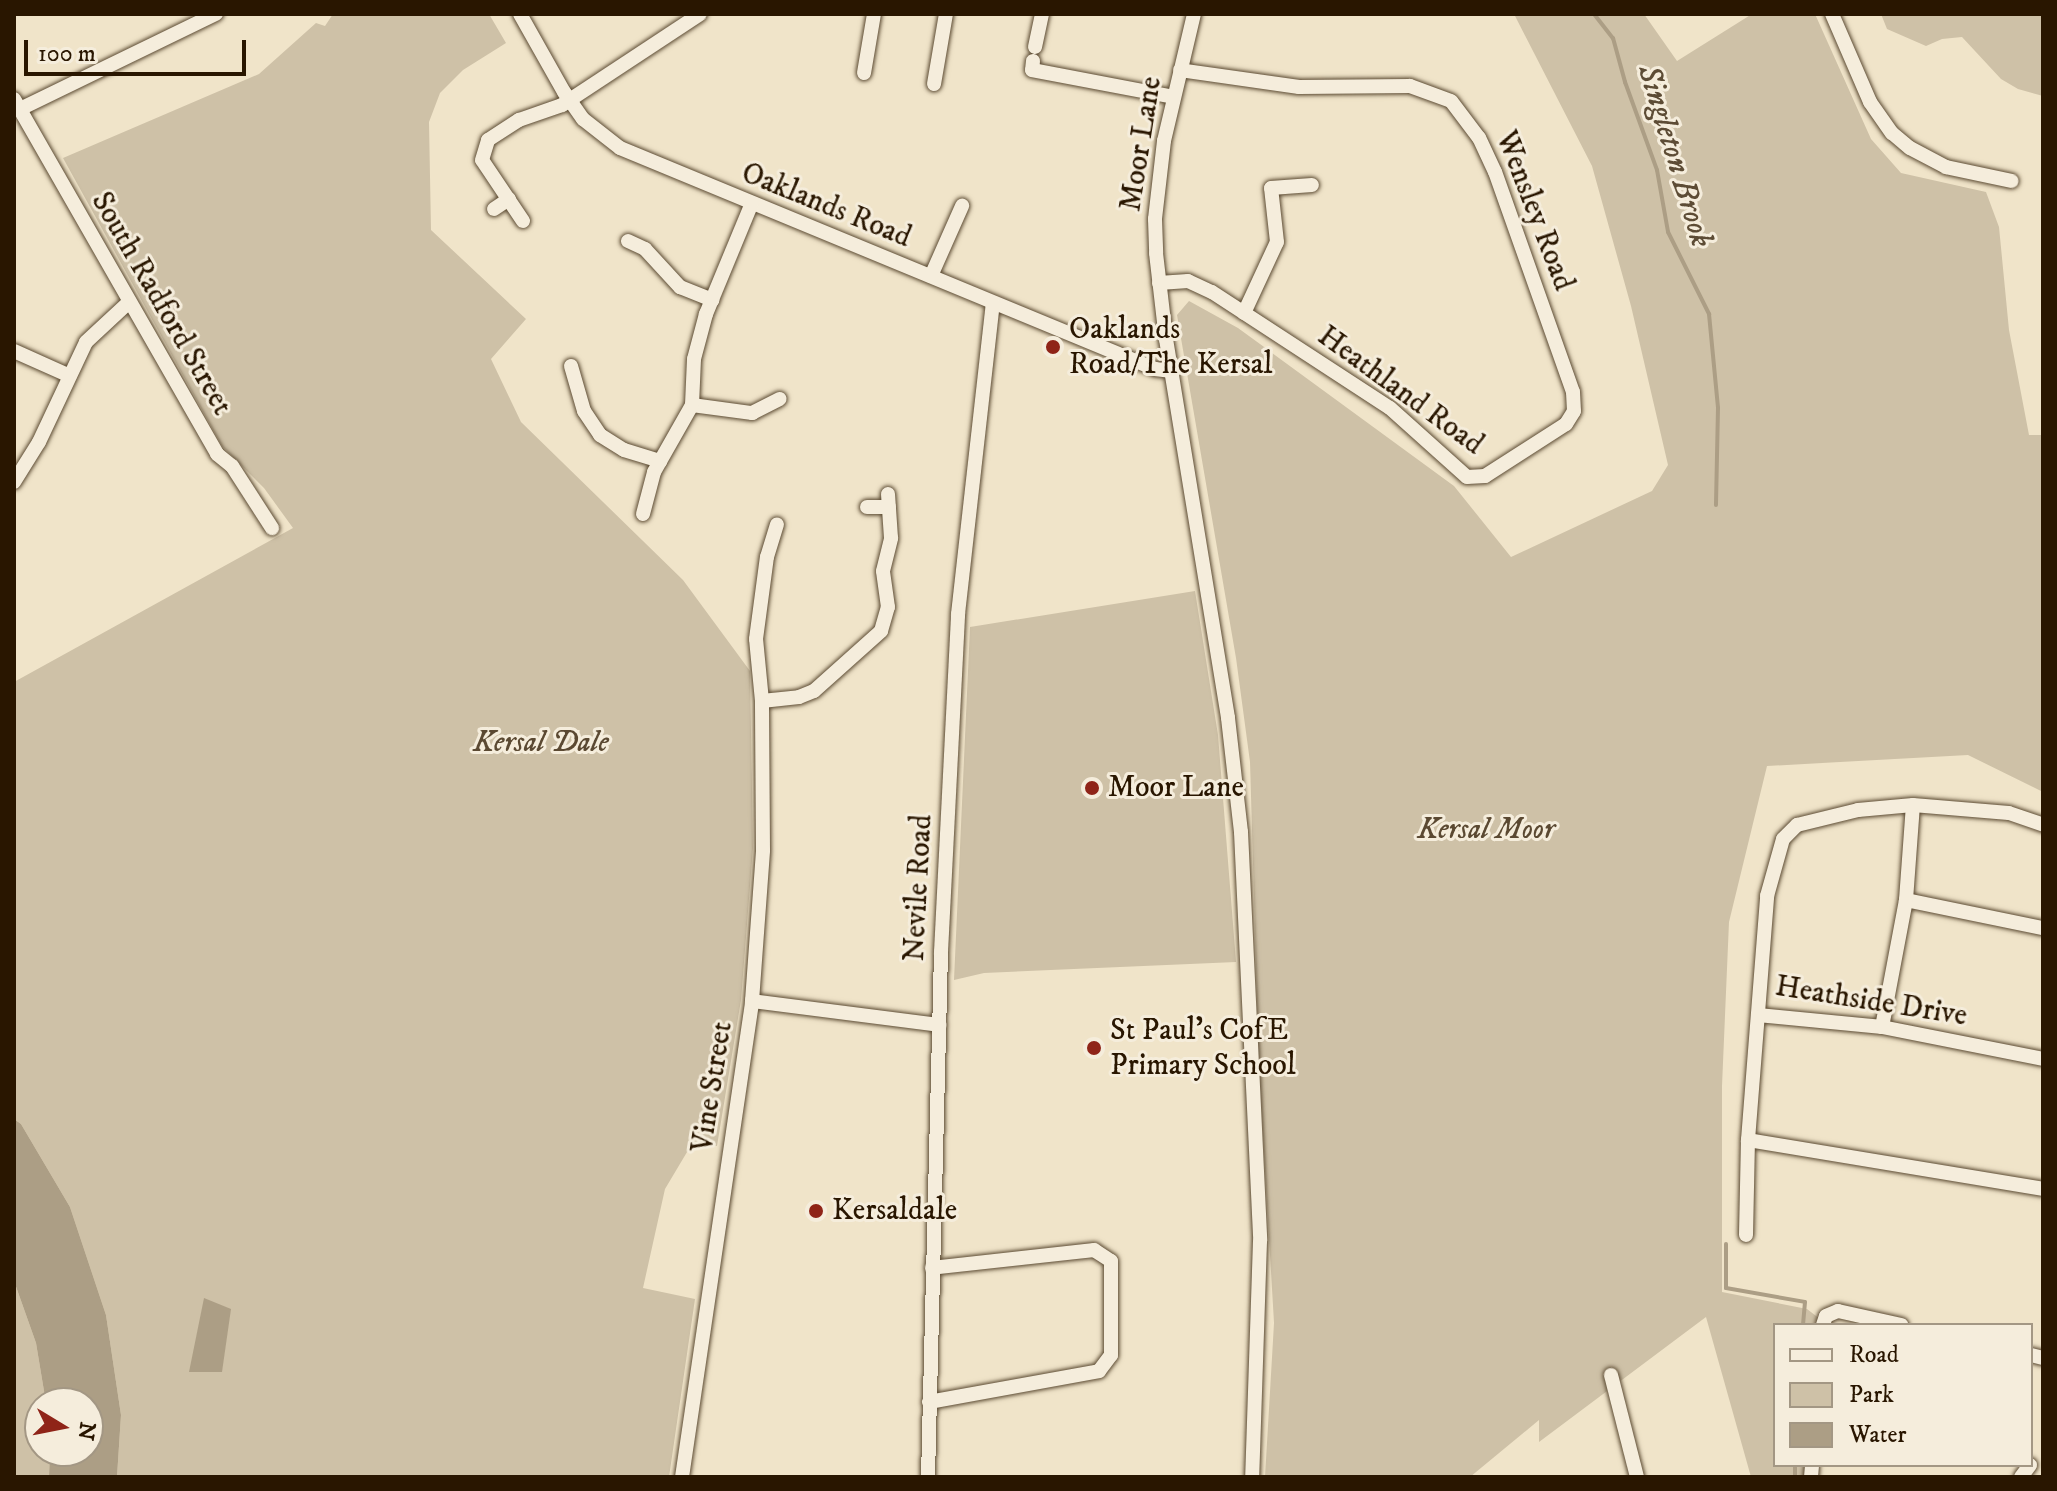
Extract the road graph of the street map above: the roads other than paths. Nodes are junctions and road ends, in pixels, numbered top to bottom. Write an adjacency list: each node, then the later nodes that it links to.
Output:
1 (216, 14): 14 (street)
2 (520, 14): 13 (street, Oaklands Road)
3 (700, 14): 13 (street)
4 (874, 14): 10 (street)
5 (946, 14): 11 (street)
6 (1042, 14): 12 (street)
7 (1194, 14): 9 (street, Moor Lane)
8 (1832, 14): 15 (street)
9 (1180, 70): 12 (street, Moor Lane); 36 (street, Wensley Road)
10 (864, 73)
11 (934, 84)
12 (1173, 97): 24 (street, Moor Lane)
13 (570, 100): 17 (street); 18 (street, Oaklands Road)
14 (17, 104): 26 (street, South Radford Street)
15 (2012, 181)
16 (1312, 185): 28 (street)
17 (509, 199): 20 (street); 21 (street)
18 (752, 203): 23 (street, Oaklands Road); 25 (street)
19 (962, 206): 23 (street)
20 (494, 209)
21 (523, 221)
22 (628, 241): 25 (street)
23 (931, 276): 27 (street, Oaklands Road)
24 (1159, 283): 28 (street, Heathland Road); 31 (street, Moor Lane)
25 (712, 300): 34 (street)
26 (129, 302): 32 (street); 41 (street, South Radford Street)
27 (993, 303): 31 (street, Oaklands Road); 49 (street, Nevile Road)
28 (1244, 313): 36 (street, Heathland Road)
29 (14, 351): 32 (street)
30 (571, 366): 35 (street)
31 (1172, 371): 62 (street, Moor Lane)
32 (70, 376): 37 (street)
33 (780, 399): 34 (street)
34 (692, 405): 35 (street)
35 (660, 461): 39 (street)
36 (1485, 476)
37 (14, 482)
38 (867, 507): 42 (street)
39 (643, 514)
40 (777, 524): 42 (street, Vine Street)
41 (272, 528)
42 (762, 701): 47 (street, Vine Street)
43 (1913, 805): 44 (street, Heathside Drive); 45 (street); 48 (street, Heathside Drive)
44 (2043, 825)
45 (1906, 900): 46 (street); 50 (street)
46 (2043, 928)
47 (752, 1001): 49 (street); 60 (street, Vine Street)
48 (1758, 1015): 50 (street, Heathside Drive); 52 (street)
49 (939, 1025): 55 (street, Nevile Road)
50 (1882, 1027): 51 (street, Heathside Drive)
51 (2043, 1059)
52 (1748, 1140): 53 (street); 54 (street)
53 (2043, 1189)
54 (1746, 1235)
55 (932, 1268): 59 (street, Nevile Road); 59 (street)
56 (1824, 1323): 57 (street)
57 (1892, 1323)
58 (1611, 1375): 63 (street)
59 (929, 1402): 61 (street, Nevile Road)
60 (682, 1477)
61 (928, 1477)
62 (1252, 1477)
63 (1637, 1477)

